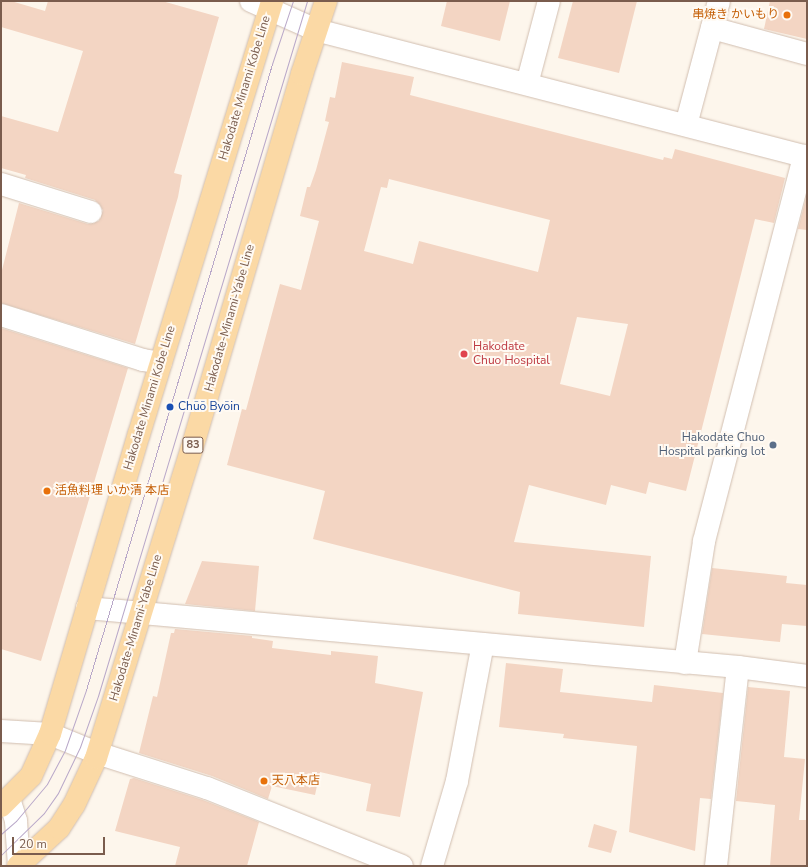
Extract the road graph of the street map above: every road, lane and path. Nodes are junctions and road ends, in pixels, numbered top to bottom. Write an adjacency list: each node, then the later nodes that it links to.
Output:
1 (326, 1): 6 (main road, Hakodate-Minami-Yabe Line / 83)
2 (549, 1): 8 (street)
3 (719, 1): 5 (street)
4 (264, 4): 6 (street); 14 (main road, Hakodate Minami Kobe Line)
5 (712, 28): 7 (street); 9 (street)
6 (316, 30): 8 (street); 16 (main road, Hakodate-Minami-Yabe Line / 83)
7 (807, 54)
8 (527, 84): 9 (street)
9 (686, 125): 10 (street)
10 (805, 157): 18 (street)
11 (1, 184): 12 (street)
12 (92, 212)
13 (1, 315): 14 (street)
14 (161, 363): 15 (main road, Hakodate Minami Kobe Line)
15 (87, 608): 16 (street); 22 (main road, Hakodate Minami Kobe Line)
16 (140, 613): 17 (street); 23 (main road, Hakodate-Minami-Yabe Line / 83)
17 (483, 644): 18 (street); 27 (street)
18 (685, 663): 19 (street)
19 (738, 667): 20 (street); 28 (street)
20 (807, 676)
21 (1, 731): 22 (street)
22 (50, 734): 23 (street); 24 (main road, Hakodate Minami Kobe Line)
23 (97, 753): 25 (main road, Hakodate-Minami-Yabe Line / 83); 26 (street)
24 (5, 803): 25 (street)
25 (19, 866)
26 (402, 866)
27 (432, 866)
28 (716, 866)

